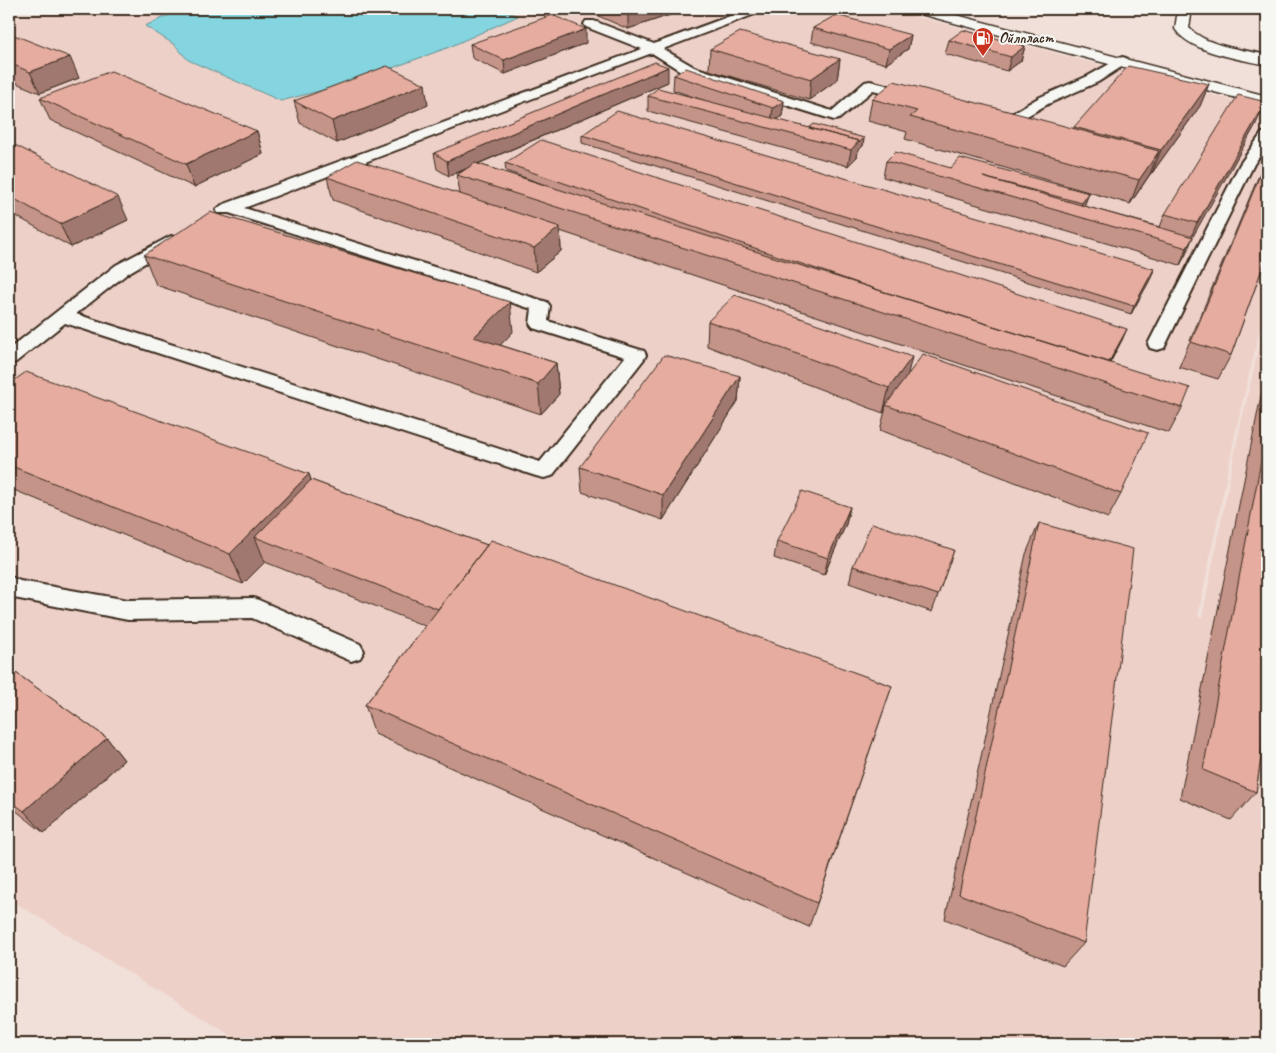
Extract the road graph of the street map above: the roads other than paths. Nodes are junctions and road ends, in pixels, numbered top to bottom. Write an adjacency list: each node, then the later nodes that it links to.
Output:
1 (759, 9): 5 (lane)
2 (918, 9): 7 (street)
3 (1184, 9): 6 (street)
4 (590, 24): 5 (lane)
5 (652, 48): 8 (lane); 12 (lane)
6 (1267, 60)
7 (1122, 61): 9 (street); 10 (lane)
8 (927, 100)
9 (1267, 101)
10 (974, 112)
11 (1267, 136): 16 (lane)
12 (228, 208): 13 (lane); 15 (lane)
13 (211, 217)
14 (187, 232): 15 (lane)
15 (63, 316): 17 (lane)
16 (1157, 344)
17 (9, 358)
18 (9, 585): 19 (lane)
19 (350, 651)

